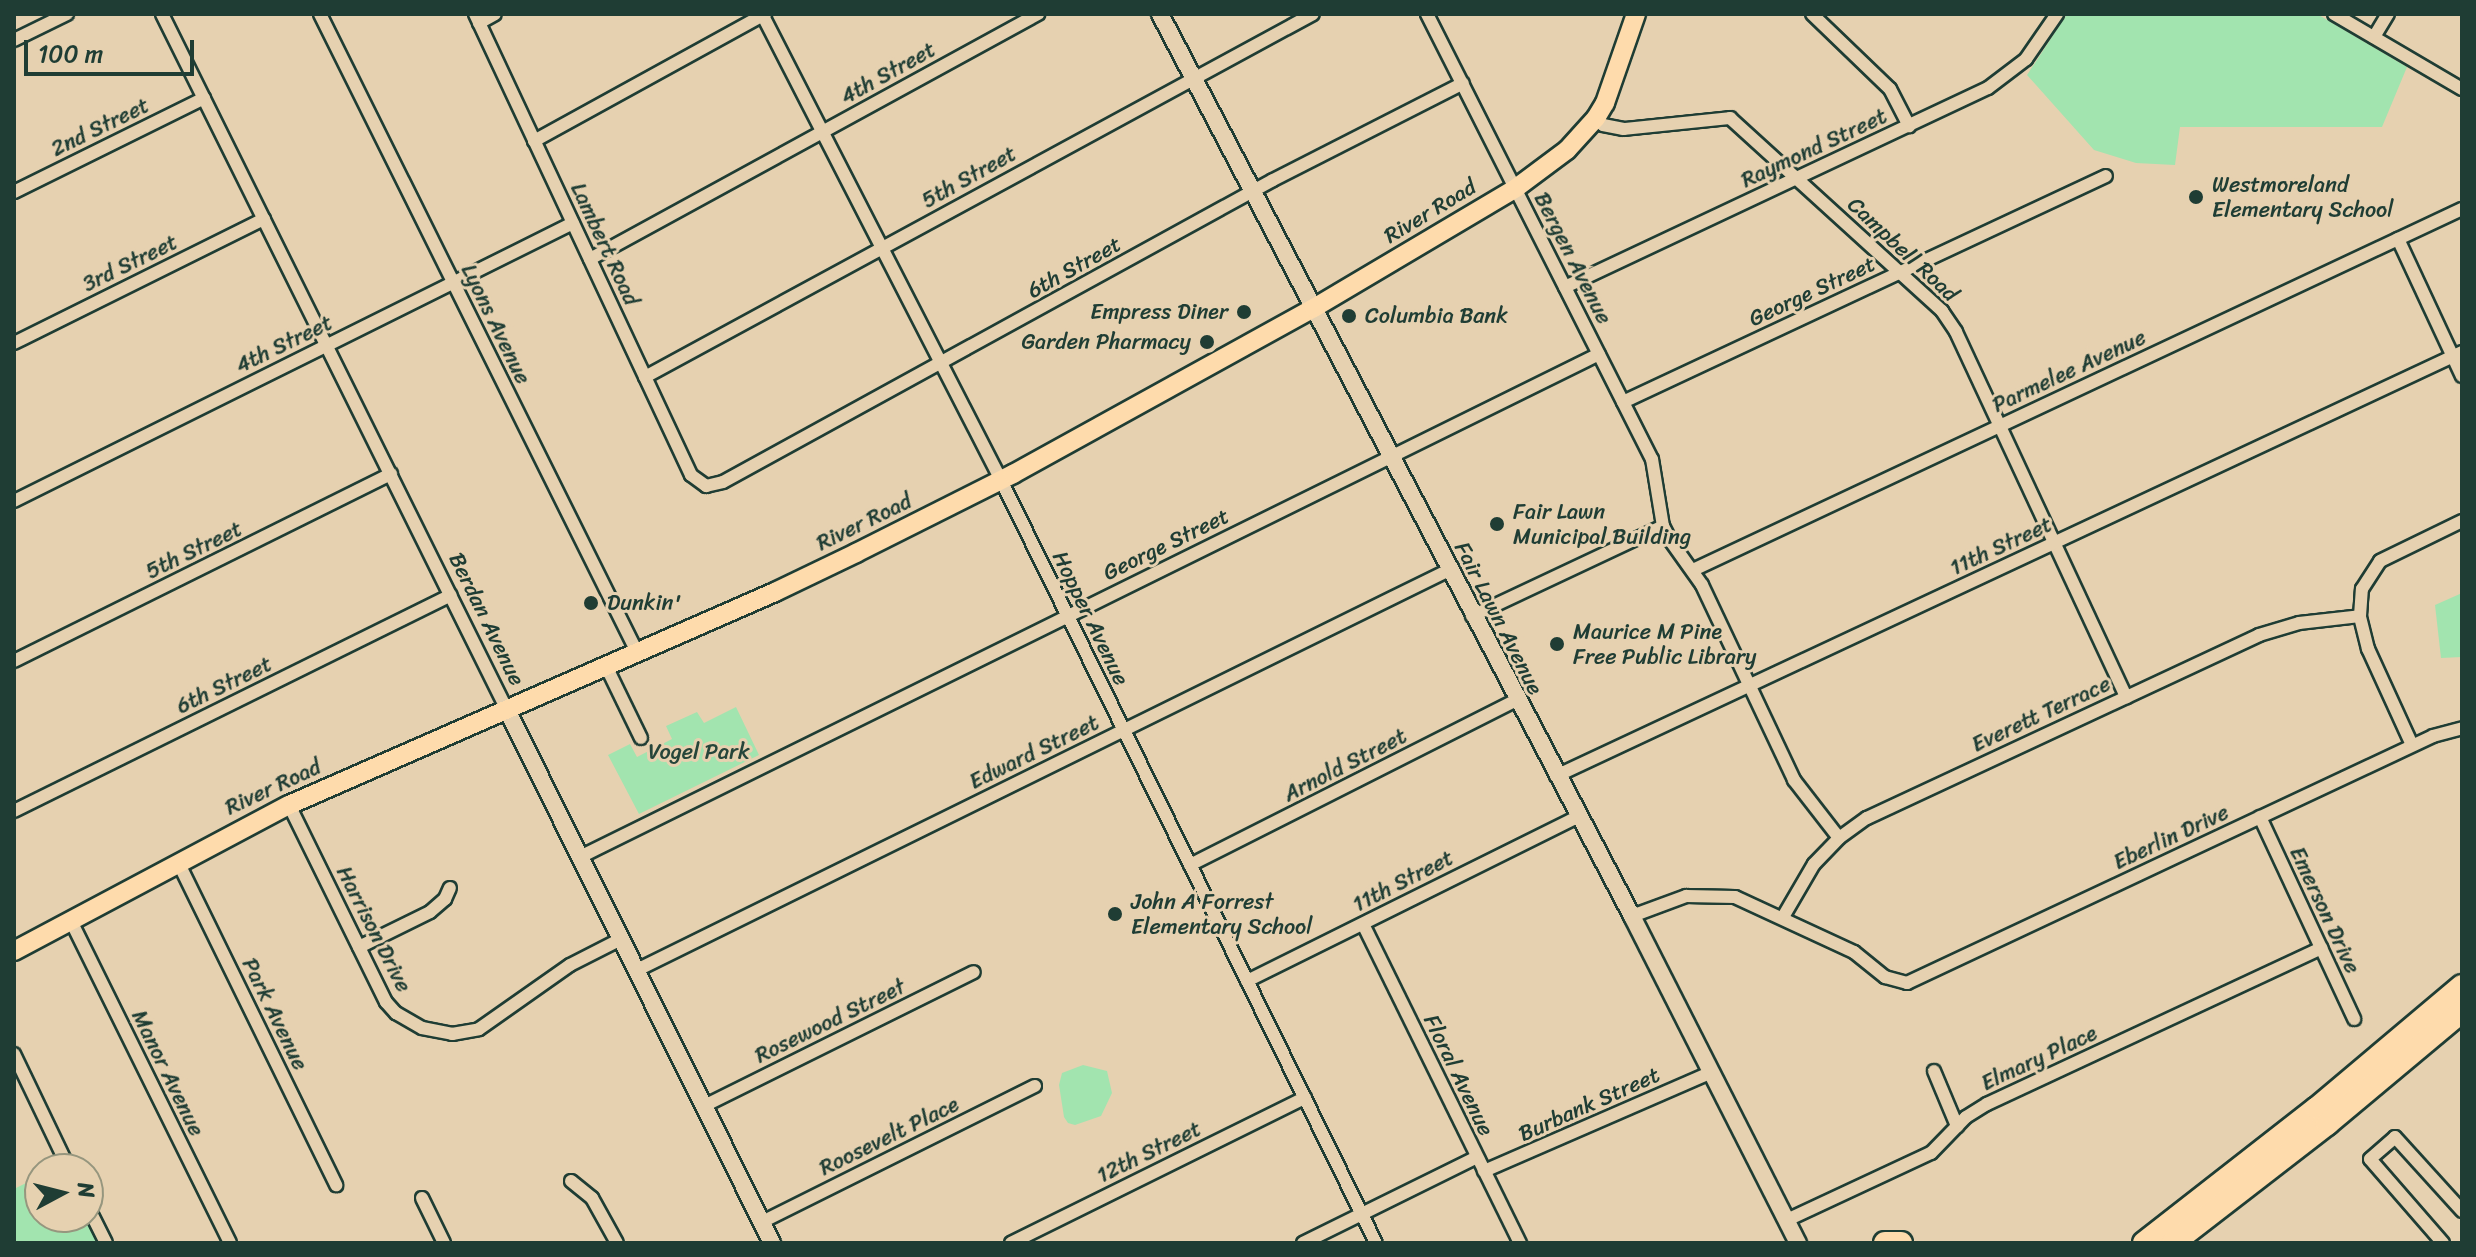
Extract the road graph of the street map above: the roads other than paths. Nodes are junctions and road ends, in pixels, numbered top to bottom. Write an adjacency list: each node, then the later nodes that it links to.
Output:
1 (67, 14): 17 (street)
2 (162, 14): 21 (street, Berdan Avenue)
3 (320, 14): 38 (street, Lyons Avenue)
4 (495, 14): 15 (street)
5 (763, 14): 24 (street, Hopper Avenue); 25 (street)
6 (1038, 14): 24 (street, 4th Street)
7 (1160, 14): 18 (main road, Fair Lawn Avenue)
8 (1313, 14): 18 (street, 5th Street)
9 (1427, 14): 19 (street, Bergen Avenue)
10 (1636, 14): 22 (main road, River Road)
11 (1812, 14): 23 (street)
12 (2057, 14): 23 (street, Raymond Street)
13 (2334, 14): 16 (street)
14 (2388, 14): 16 (street)
15 (477, 18): 25 (street, Lambert Road)
16 (2374, 37): 20 (street)
17 (14, 40)
18 (1193, 77): 30 (main road, Fair Lawn Avenue); 35 (street, 5th Street)
19 (1463, 83): 28 (street, Bergen Avenue); 30 (street, 6th Street)
20 (2462, 89)
21 (204, 98): 29 (street, 2nd Street); 32 (street, Berdan Avenue)
22 (1596, 118): 27 (street, Campbell Road); 28 (main road, River Road)
23 (1909, 126): 27 (street, Raymond Street)
24 (822, 132): 35 (street, Hopper Avenue); 36 (street, 4th Street)
25 (534, 141): 33 (street, Lambert Road)
26 (2106, 176): 37 (street, George Street)
27 (1797, 178): 37 (street, Campbell Road); 39 (street, Raymond Street)
28 (1516, 188): 39 (street, Bergen Avenue); 40 (main road, River Road)
29 (14, 192)
30 (1252, 192): 40 (main road, Fair Lawn Avenue); 45 (street, 6th Street)
31 (2462, 209): 34 (street, Parmelee Avenue)
32 (264, 219): 41 (street, 3rd Street); 42 (street, Berdan Avenue)
33 (573, 223): 36 (street, Lambert Road); 38 (street, 4th Street)
34 (2398, 239): 44 (street); 49 (street, Parmelee Avenue)
35 (882, 248): 45 (street, Hopper Avenue); 47 (street, 5th Street)
36 (590, 259): 47 (street, Lambert Road)
37 (1900, 272): 48 (street, George Street); 49 (street, Campbell Road)
38 (453, 283): 42 (street, 4th Street); 64 (street, Lyons Avenue)
39 (1565, 287): 43 (street, Bergen Avenue)
40 (1314, 308): 50 (main road, Fair Lawn Avenue); 52 (main road, River Road)
41 (14, 343)
42 (327, 345): 51 (street, Berdan Avenue); 54 (street, 4th Street)
43 (1599, 354): 48 (street, Bergen Avenue); 50 (street, George Street)
44 (2458, 354): 46 (street); 57 (street, 11th Street)
45 (941, 363): 52 (street, Hopper Avenue); 53 (street, 6th Street)
46 (2462, 376)
47 (645, 377): 53 (street, Lambert Road)
48 (1623, 402): 56 (street, Bergen Avenue)
49 (2000, 426): 57 (street, Campbell Road); 59 (street, Parmelee Avenue)
50 (1391, 456): 58 (main road, Fair Lawn Avenue); 61 (street, George Street)
51 (391, 474): 60 (street, Berdan Avenue); 65 (street, 5th Street)
52 (1001, 480): 61 (street, Hopper Avenue); 64 (main road, River Road)
53 (706, 486)
54 (14, 501)
55 (2462, 521): 63 (street)
56 (1663, 526): 59 (street); 62 (street)
57 (2054, 543): 67 (street, 11th Street); 68 (street, Campbell Road)
58 (1449, 570): 62 (main road, Fair Lawn Avenue); 72 (street, Edward Street)
59 (1693, 570): 67 (street)
60 (451, 595): 70 (street, Berdan Avenue); 77 (street, 6th Street)
61 (1067, 615): 72 (street, Hopper Avenue); 81 (street, George Street)
62 (1472, 616): 69 (main road, Fair Lawn Avenue)
63 (2360, 616): 68 (street, Everett Terrace); 74 (street)
64 (637, 652): 66 (main road, River Road)
65 (14, 661)
66 (606, 666): 70 (main road, River Road); 73 (street)
67 (1749, 686): 75 (street, 11th Street); 80 (street)
68 (2126, 697): 80 (street, Everett Terrace)
69 (1517, 700): 75 (main road, Fair Lawn Avenue); 83 (street, Arnold Street)
70 (507, 710): 76 (main road, River Road); 81 (main road, Berdan Avenue)
71 (2462, 728): 74 (street, Eberlin Drive)
72 (1124, 730): 83 (street, Hopper Avenue); 93 (street, Edward Street)
73 (641, 738)
74 (2412, 745): 79 (street, Eberlin Drive)
75 (1556, 776): 78 (main road, Fair Lawn Avenue)
76 (289, 805): 82 (main road, River Road); 90 (street, Harrison Drive)
77 (14, 811)
78 (1577, 817): 85 (main road, Fair Lawn Avenue); 88 (street, 11th Street)
79 (2260, 817): 86 (street, Eberlin Drive); 91 (street, Emerson Drive)
80 (1839, 838): 86 (street, Everett Terrace)
81 (580, 857): 89 (main road, Berdan Avenue)
82 (178, 862): 87 (main road, River Road); 111 (street, Park Avenue)
83 (1190, 865): 95 (street, Hopper Avenue)
84 (450, 888): 90 (street)
85 (1632, 916): 86 (street); 101 (main road, Fair Lawn Avenue)
86 (1783, 917)
87 (70, 919): 92 (main road, River Road); 118 (street, Manor Avenue)
88 (1363, 924): 95 (street, 11th Street); 108 (street, Floral Avenue)
89 (621, 939): 90 (street, Harrison Drive); 93 (main road, Berdan Avenue)
90 (359, 947)
91 (2321, 948): 98 (street, Emerson Drive); 105 (street, Elmary Place)
92 (14, 951)
93 (637, 970): 104 (main road, Berdan Avenue)
94 (974, 972): 104 (street, Rosewood Street)
95 (1247, 981): 103 (street, Hopper Avenue)
96 (2462, 986): 113 (highway)
97 (2462, 1011): 106 (highway)
98 (2354, 1019)
99 (14, 1054): 107 (street)
100 (1934, 1071): 105 (street)
101 (1709, 1073): 109 (street, Burbank Street); 116 (main road, Fair Lawn Avenue)
102 (1035, 1086): 117 (street, Roosevelt Place)
103 (1305, 1098): 115 (street, Hopper Avenue); 122 (street, 12th Street)
104 (704, 1106): 117 (main road, Berdan Avenue)
105 (1957, 1126): 116 (street, Elmary Place)
106 (2291, 1152): 131 (highway); 132 (highway)
107 (61, 1153)
108 (1477, 1157): 109 (street, Floral Avenue); 115 (street)
109 (1484, 1171): 125 (street, Floral Avenue)
110 (571, 1181): 120 (street)
111 (336, 1185)
112 (422, 1198): 119 (street)
113 (2196, 1203): 129 (highway); 130 (highway)
114 (2462, 1211): 133 (street)
115 (1362, 1214): 123 (street); 124 (street, Hopper Avenue)
116 (1787, 1220): 126 (main road, Fair Lawn Avenue)
117 (762, 1222): 121 (main road, Berdan Avenue)
118 (230, 1243)
119 (444, 1243)
120 (617, 1243)
121 (772, 1243)
122 (1011, 1243)
123 (1303, 1243)
124 (1376, 1243)
125 (1520, 1243)
126 (1798, 1243)
127 (1885, 1243): 128 (highway)
128 (1901, 1243)
129 (2133, 1243)
130 (2144, 1243)
131 (2173, 1243)
132 (2187, 1243)
133 (2443, 1243)

